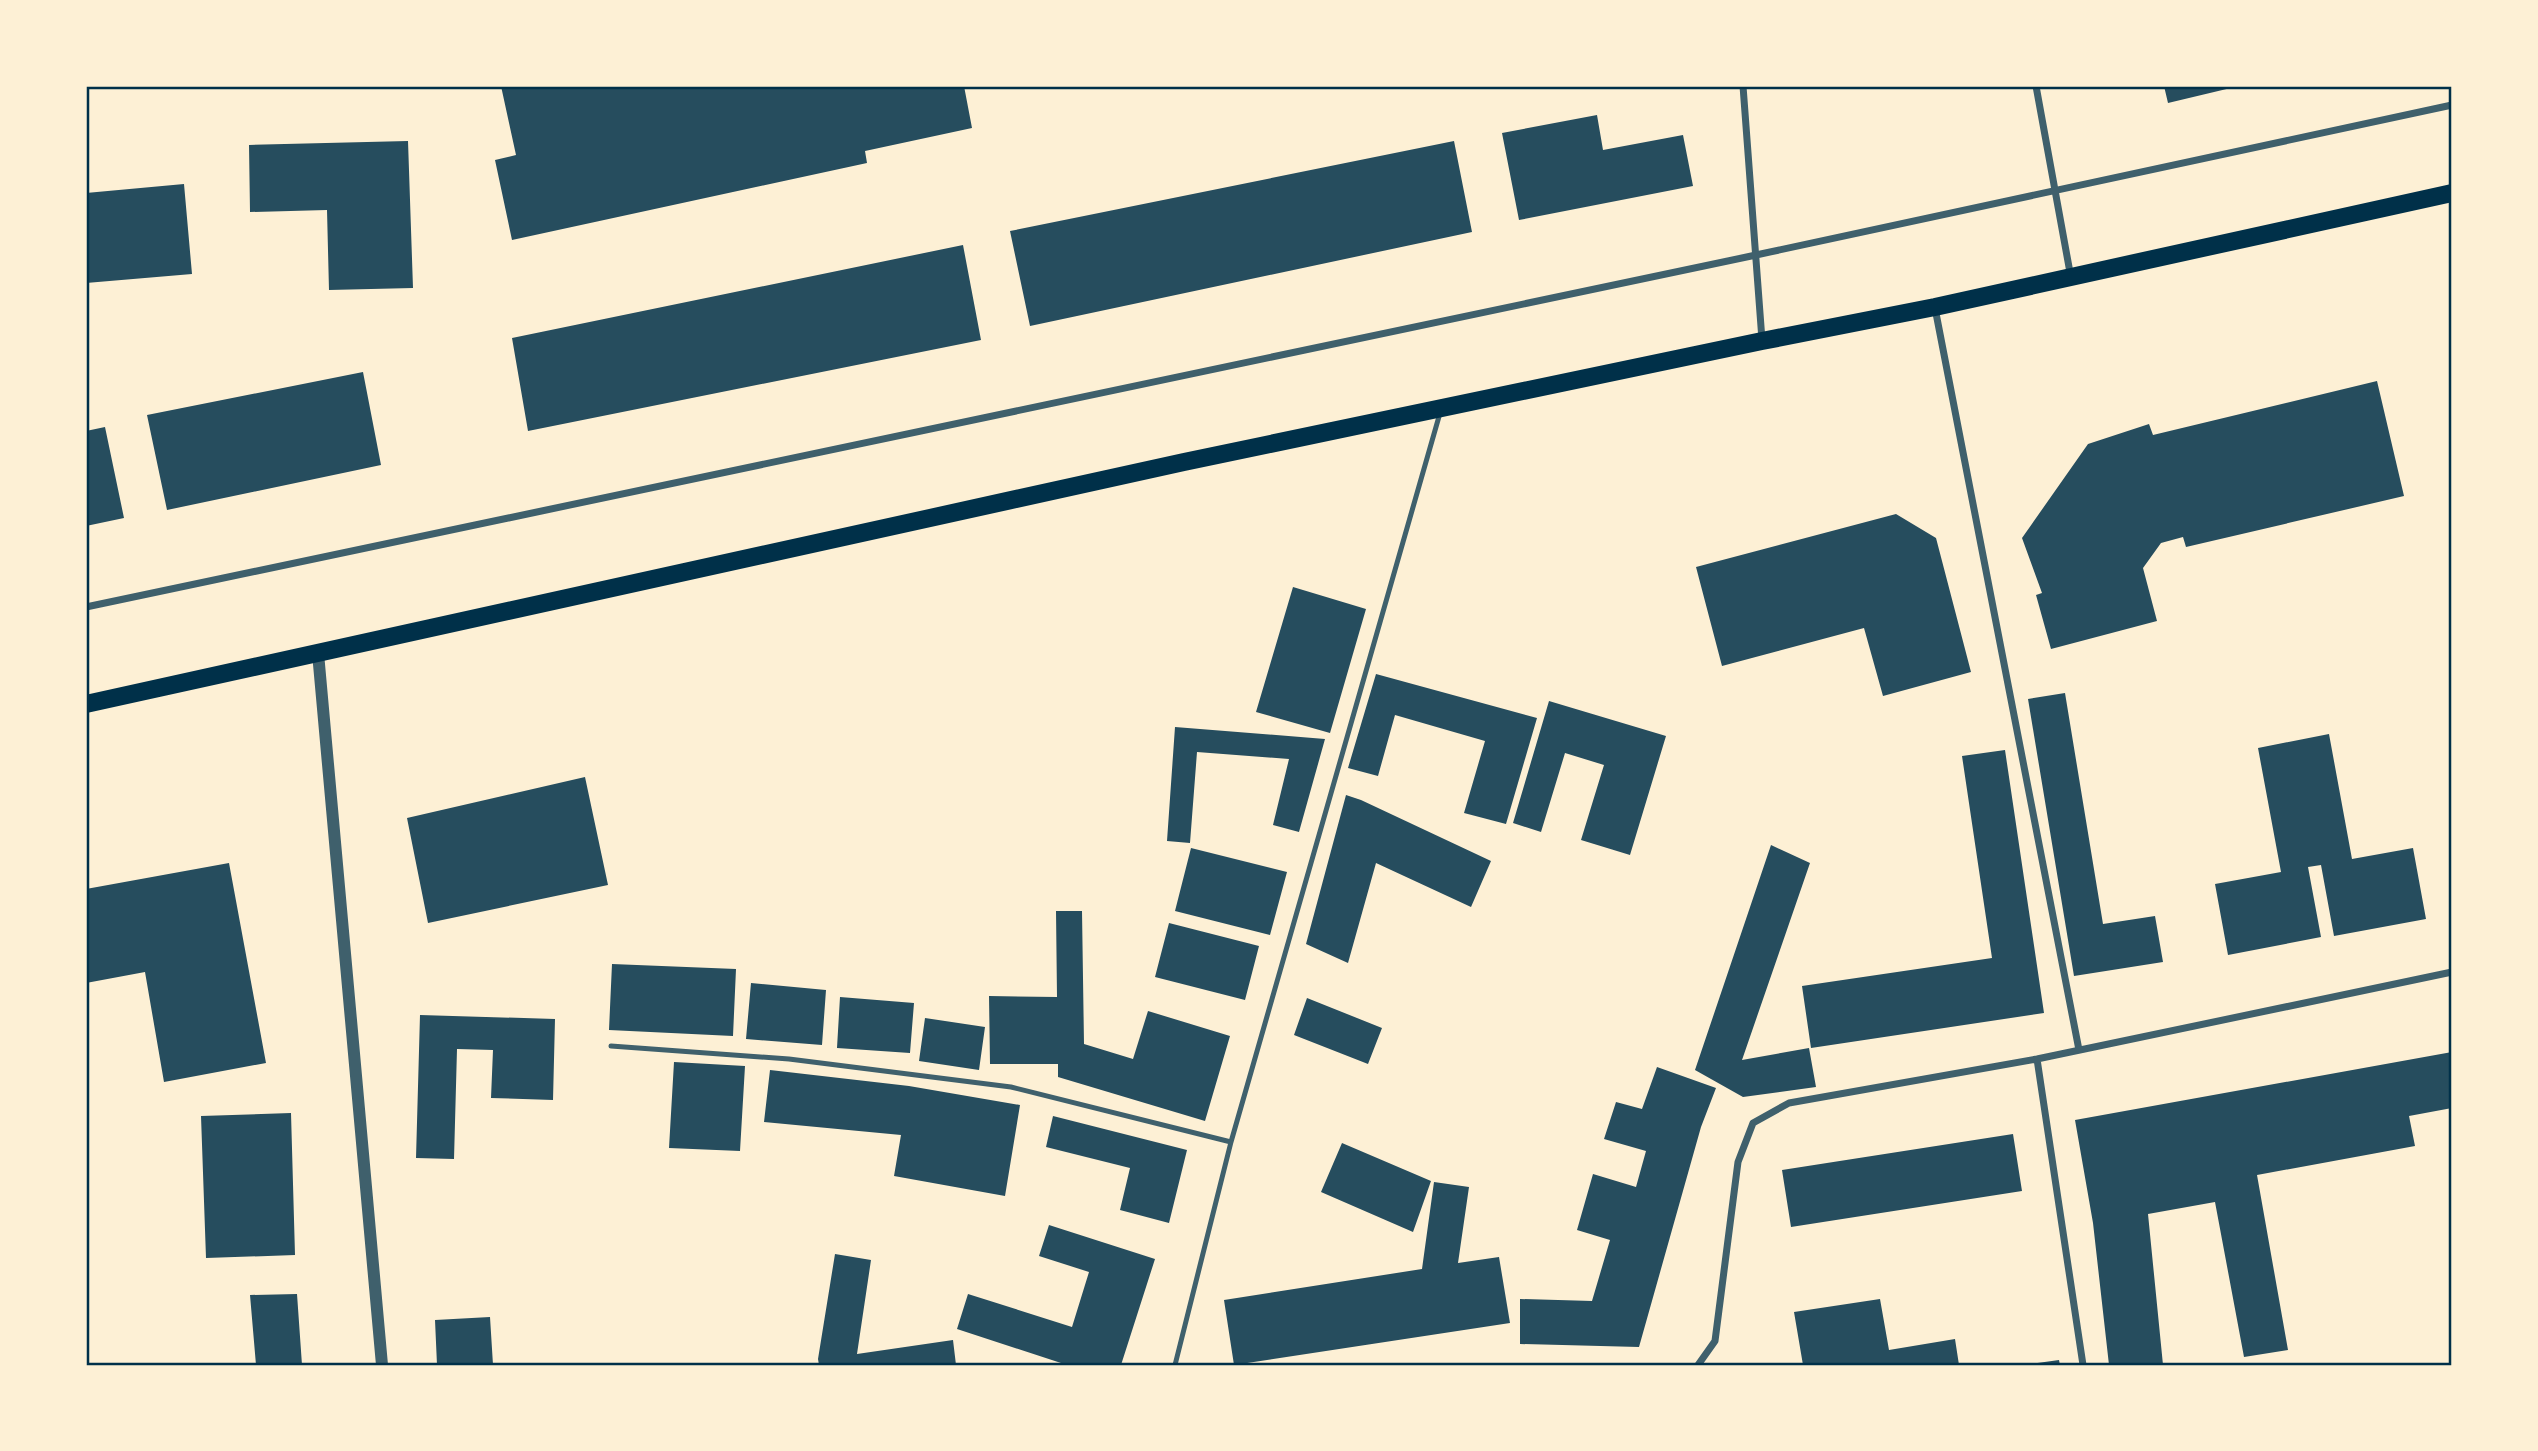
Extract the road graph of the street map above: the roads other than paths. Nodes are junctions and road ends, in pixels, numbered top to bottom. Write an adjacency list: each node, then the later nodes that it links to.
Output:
1 (1744, 86): 6 (street)
2 (2036, 86): 4 (street)
3 (2452, 105): 4 (street)
4 (2055, 189): 6 (street); 7 (street)
5 (2452, 193): 7 (main road)
6 (1756, 255): 9 (street); 11 (street)
7 (2071, 278): 8 (main road)
8 (1935, 307): 9 (main road); 16 (street)
9 (1762, 341): 10 (main road)
10 (1441, 410): 12 (main road); 18 (lane)
11 (86, 607)
12 (318, 653): 13 (main road); 19 (street)
13 (86, 704)
14 (2452, 972): 16 (street)
15 (611, 1046): 18 (lane)
16 (2079, 1050): 17 (street)
17 (2037, 1059): 21 (street); 22 (street)
18 (1231, 1142): 20 (lane)
19 (382, 1365)
20 (1175, 1365)
21 (1698, 1365)
22 (2082, 1365)

